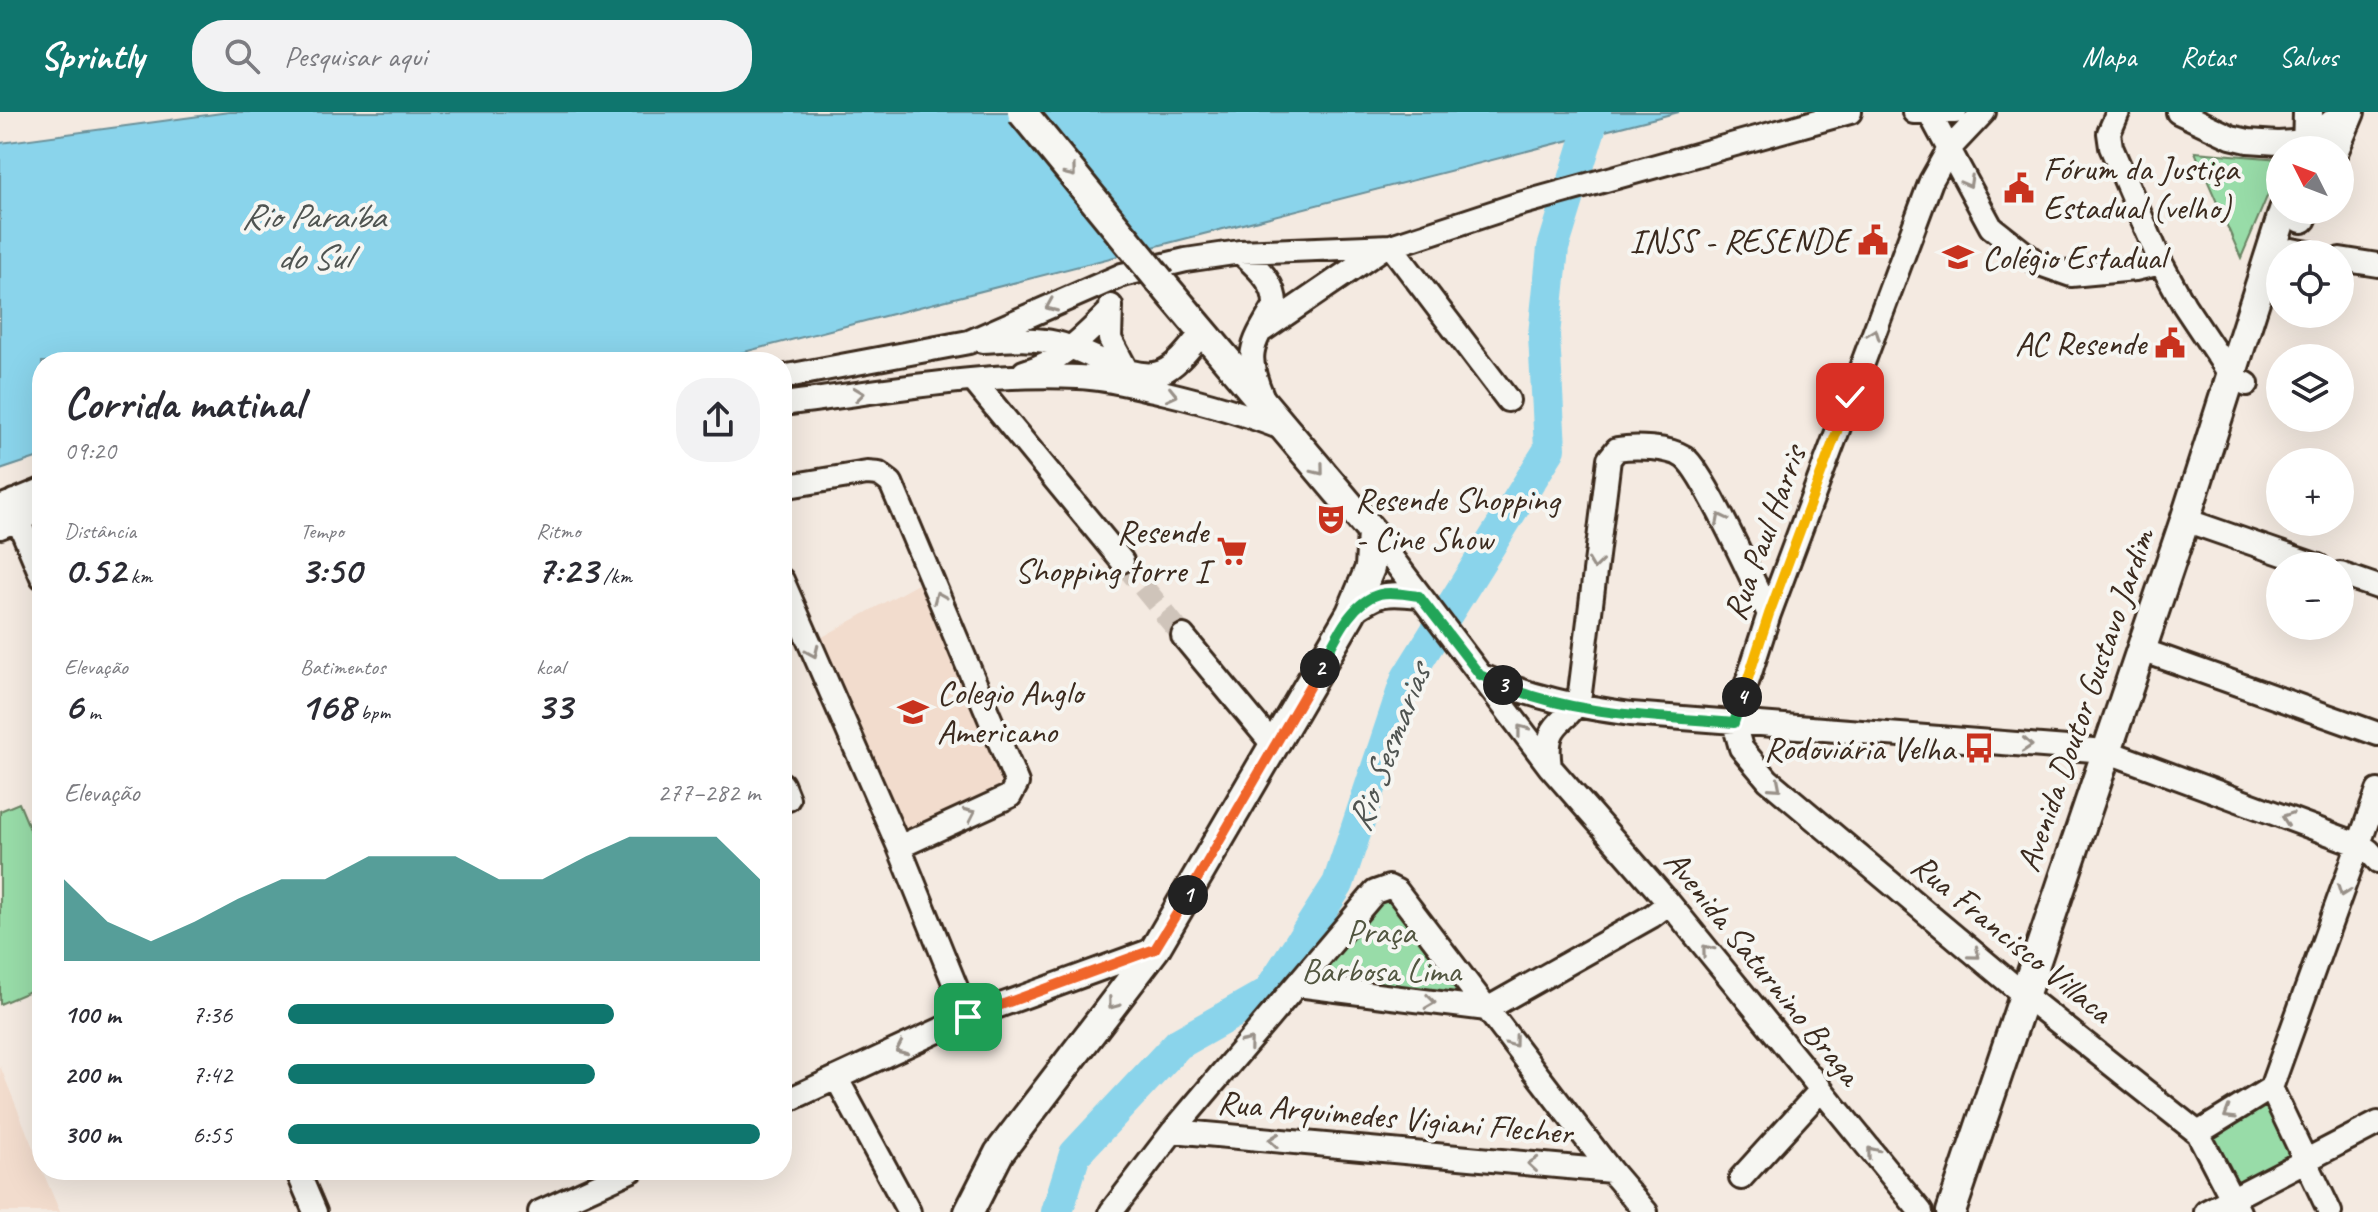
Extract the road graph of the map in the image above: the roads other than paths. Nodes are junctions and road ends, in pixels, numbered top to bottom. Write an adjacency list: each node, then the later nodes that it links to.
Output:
1 (1022, 112): 26 (main road, one-way to 26, bridge)
2 (1850, 112): 17 (street)
3 (1955, 112): 10 (street)
4 (1984, 112): 15 (street, Rua Paul Harris)
5 (2118, 112): 20 (street)
6 (2178, 112): 14 (street)
7 (2308, 112): 11 (main road)
8 (2343, 112): 12 (street)
9 (2350, 112): 13 (main road)
10 (1922, 113): 15 (street)
11 (2311, 136)
12 (2322, 136)
13 (2325, 136)
14 (2266, 143)
15 (1949, 149): 20 (street, one-way to 20); 52 (street, Rua Paul Harris, one-way to 15)
16 (2294, 224): 33 (main road, Avenida Doutor Gustavo Jardim)
17 (1387, 246): 18 (street); 25 (street); 34 (street)
18 (1240, 252): 22 (street); 25 (street)
19 (2354, 261): 21 (street)
20 (2161, 263): 33 (street)
21 (2378, 265)
22 (1122, 275): 23 (street); 27 (street, one-way to 27)
23 (1109, 312): 28 (street); 29 (street)
24 (2266, 317): 33 (main road, Avenida Doutor Gustavo Jardim)
25 (1260, 332): 36 (street)
26 (1202, 333): 29 (street); 36 (main road)
27 (969, 342): 28 (street); 30 (street)
28 (1074, 348): 29 (street); 31 (street)
29 (1127, 371)
30 (792, 375)
31 (1008, 376): 32 (street); 37 (street, one-way to 37)
32 (973, 380): 35 (street, one-way to 32); 46 (street)
33 (2239, 380): 42 (main road, Avenida Doutor Gustavo Jardim)
34 (1508, 400)
35 (792, 403)
36 (1267, 408): 37 (main road)
37 (1286, 430): 43 (main road, one-way to 43)
38 (792, 485): 64 (street, one-way to 38)
39 (32, 497): 41 (street)
40 (32, 511): 41 (street)
41 (8, 514): 45 (street)
42 (2191, 522): 44 (street); 54 (main road, Avenida Doutor Gustavo Jardim); 60 (main road, Avenida Doutor Gustavo Jardim)
43 (1372, 532): 49 (street, Avenida Saturnino Braga); 51 (main road)
44 (2278, 552)
45 (32, 558)
46 (1122, 561)
47 (2354, 579): 48 (street)
48 (2378, 587)
49 (1423, 602): 51 (street); 55 (street, Avenida Saturnino Braga)
50 (792, 603): 64 (street, one-way to 64)
51 (1351, 613): 59 (main road)
52 (1769, 614): 56 (street, one-way to 56); 57 (street, Rua Paul Harris)
53 (1183, 636): 59 (street)
54 (2153, 654): 58 (street); 60 (main road, Avenida Doutor Gustavo Jardim)
55 (1476, 670): 56 (street); 61 (street, Avenida Saturnino Braga, one-way to 55)
56 (1577, 706): 57 (street); 61 (street)
57 (1734, 723): 60 (street, one-way to 60); 69 (street, Rua Francisco Villaca, one-way to 69)
58 (2378, 734)
59 (1275, 747): 67 (main road)
60 (2112, 754): 63 (street, one-way to 60); 69 (main road, Avenida Doutor Gustavo Jardim)
61 (1550, 767): 66 (street, Avenida Saturnino Braga)
62 (2378, 791): 63 (street)
63 (2360, 845): 65 (street); 73 (street, one-way to 73)
64 (899, 847): 71 (street)
65 (2378, 861)
66 (1669, 903): 70 (street); 74 (street, Avenida Saturnino Braga, one-way to 66)
67 (1155, 949): 71 (street); 88 (main road, one-way to 88)
68 (1297, 985): 70 (street, one-way to 70); 70 (street); 77 (street, one-way to 68)
69 (2029, 999): 78 (street, Rua Francisco Villaca); 92 (main road, Avenida Doutor Gustavo Jardim); 93 (main road, Avenida Doutor Gustavo Jardim)
70 (1487, 1009): 80 (street, one-way to 80)
71 (968, 1017): 72 (street, one-way to 72)
72 (837, 1079): 75 (street); 87 (street)
73 (2271, 1088): 78 (street, one-way to 78); 79 (street)
74 (1821, 1090): 81 (street); 91 (street, Avenida Saturnino Braga, one-way to 74)
75 (792, 1099)
76 (2378, 1123): 79 (street)
77 (1173, 1131): 80 (street, Rua Arquimedes Vigiani Flecher, one-way to 77); 89 (street)
78 (2198, 1133): 84 (street, Rua Francisco Villaca)
79 (2305, 1160): 84 (street); 95 (street)
80 (1611, 1171): 90 (street)
81 (1741, 1178)
82 (301, 1180): 86 (street)
83 (609, 1180): 85 (street)
84 (2235, 1205): 94 (street)
85 (546, 1211)
86 (315, 1212)
87 (909, 1212)
88 (969, 1212)
89 (1111, 1212)
90 (1646, 1212)
91 (1921, 1212)
92 (1951, 1212)
93 (1963, 1212)
94 (2206, 1212)
95 (2330, 1212)

